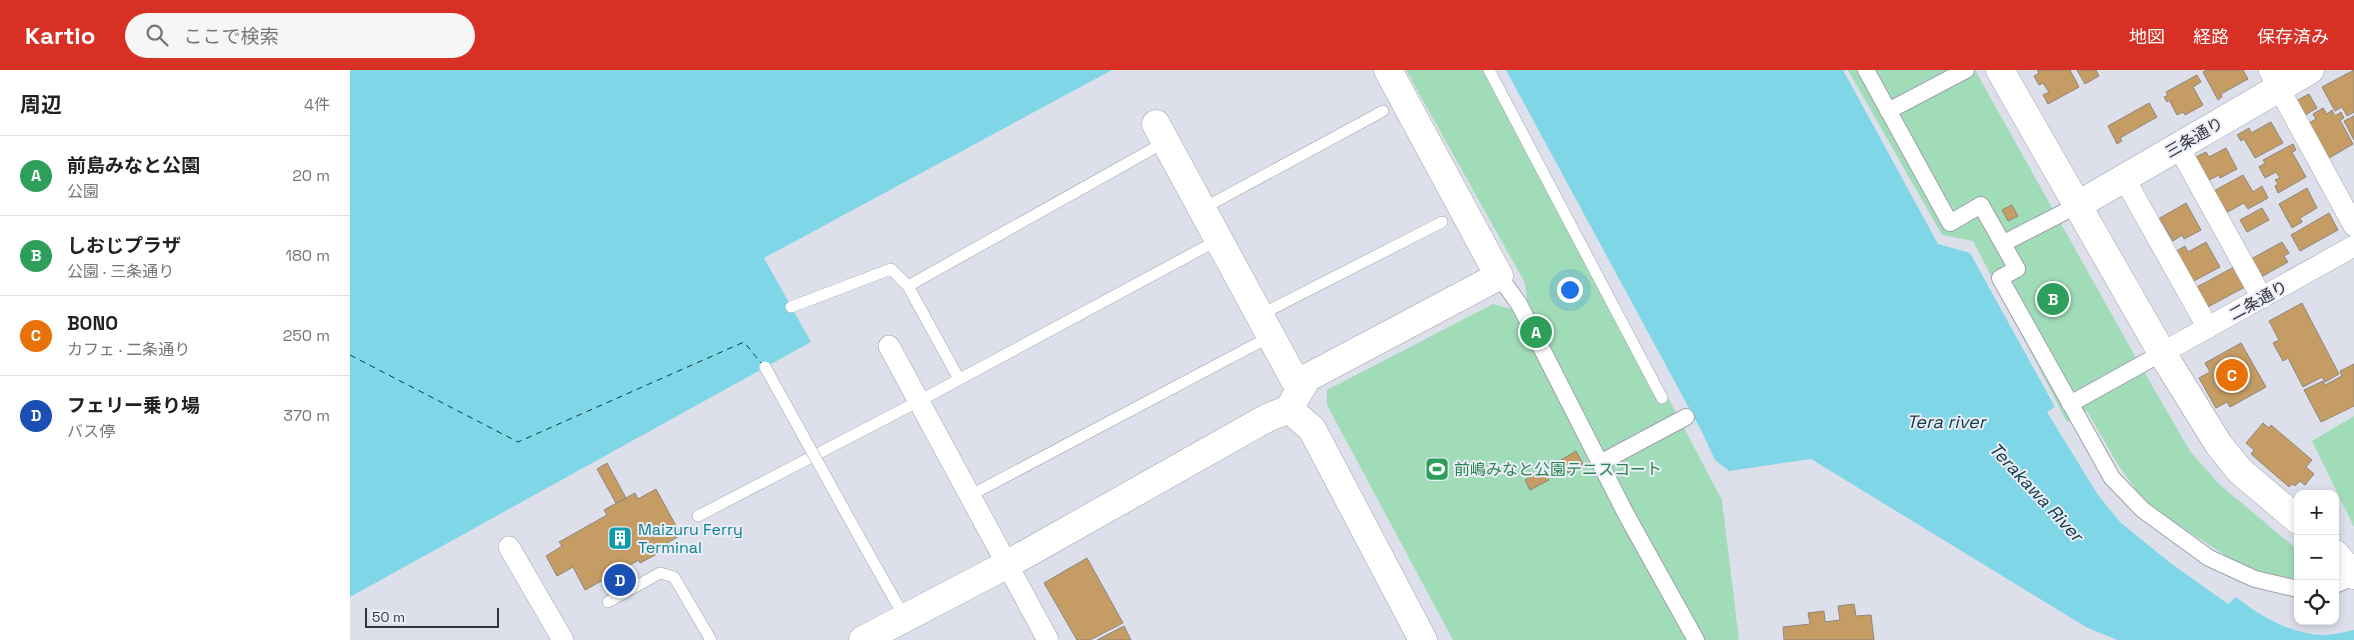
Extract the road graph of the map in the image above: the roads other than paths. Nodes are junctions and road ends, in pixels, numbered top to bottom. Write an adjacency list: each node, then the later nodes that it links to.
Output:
1 (1388, 70): 20 (street)
2 (1488, 70): 30 (lane)
3 (1866, 70): 9 (street)
4 (1966, 70): 9 (street)
5 (2000, 70): 13 (street)
6 (2310, 70): 7 (street, 三条通り)
7 (2274, 79): 11 (street, 三条通り); 16 (street)
8 (1383, 111): 14 (lane)
9 (1888, 111): 18 (street)
10 (1161, 133): 14 (street); 21 (lane)
11 (2178, 146): 12 (street, 三条通り); 22 (street)
12 (2124, 178): 13 (street, 三条通り); 25 (street)
13 (2078, 205): 18 (street); 27 (street)
14 (1202, 210): 17 (street)
15 (1442, 222): 24 (lane)
16 (2354, 226)
17 (1218, 240): 24 (street); 29 (lane)
18 (2004, 244): 33 (street)
19 (2354, 246): 22 (street, 二条通り)
20 (1499, 276): 31 (street); 35 (street)
21 (908, 286): 23 (lane); 29 (lane)
22 (2262, 298): 25 (street, 二条通り)
23 (791, 307)
24 (1265, 325): 31 (street); 36 (lane)
25 (2208, 328): 27 (street, 二条通り)
26 (889, 346): 32 (street)
27 (2162, 354): 33 (street); 38 (street)
28 (765, 367): 46 (lane, bridge)
29 (960, 379): 32 (lane)
30 (1662, 398)
31 (1294, 399): 41 (street); 51 (street)
32 (919, 401): 36 (street); 37 (lane)
33 (2070, 404): 44 (street)
34 (1686, 417): 35 (street)
35 (1600, 463): 52 (street)
36 (971, 495): 41 (street)
37 (698, 516)
38 (2294, 517)
39 (509, 547): 47 (street)
40 (2339, 559): 42 (street)
41 (1008, 564): 46 (street); 50 (street)
42 (2354, 576): 43 (street)
43 (2339, 583)
44 (2294, 588)
45 (608, 602): 48 (lane)
46 (905, 618): 49 (street)
47 (564, 640)
48 (711, 640)
49 (863, 640)
50 (1048, 640)
51 (1423, 640)
52 (1696, 640)

